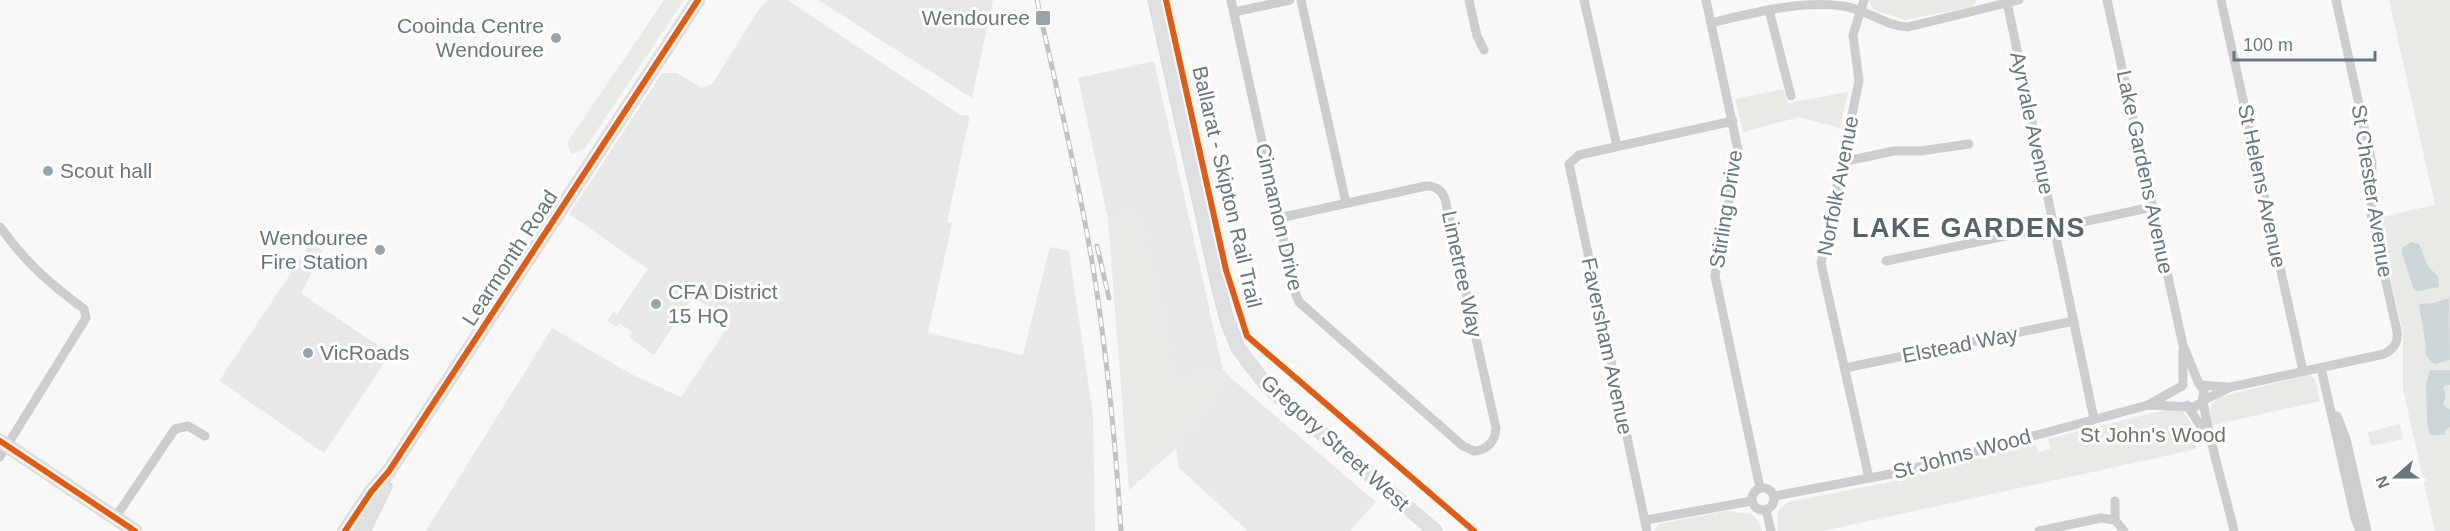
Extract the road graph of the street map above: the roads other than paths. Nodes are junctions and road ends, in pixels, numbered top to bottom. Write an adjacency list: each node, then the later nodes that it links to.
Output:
1 (698, 0): 22 (main road, Learmonth Road)
2 (708, 0): 22 (main road, Learmonth Road)
3 (1155, 0): 64 (main road, Gregory Street West)
4 (1231, 0): 19 (street, Cinnamon Drive)
5 (1290, 0): 19 (street)
6 (1301, 0): 28 (street)
7 (1469, 0): 21 (street)
8 (1584, 0): 26 (street)
9 (1706, 0): 20 (street, Stirling Drive)
10 (1864, 0): 18 (street, Norfolk Avenue)
11 (2019, 0): 15 (street)
12 (2107, 0): 30 (street, Lake Gardens Avenue)
13 (2221, 0): 39 (street, St Helens Avenue)
14 (2336, 0): 38 (street, St Chester Avenue)
15 (2007, 3): 16 (street); 33 (street, Ayrvale Avenue)
16 (1984, 4): 18 (street)
17 (1769, 10): 18 (street); 20 (street); 23 (street)
18 (1860, 11): 27 (street, Norfolk Avenue)
19 (1234, 12): 31 (street, Cinnamon Drive)
20 (1711, 22): 24 (street, Stirling Drive)
21 (1484, 51)
22 (670, 53): 29 (main road, Learmonth Road)
23 (1791, 96)
24 (1733, 121): 26 (street); 53 (street, Stirling Drive)
25 (1969, 144): 27 (street)
26 (1617, 146): 59 (street, Faversham Avenue)
27 (1841, 159): 37 (street, Norfolk Avenue)
28 (1346, 203): 31 (street, Limetree Way); 51 (street, Limetree Way)
29 (571, 204): 62 (main road, Learmonth Road); 63 (main road, Learmonth Road)
30 (2152, 207): 33 (street); 36 (street, Lake Gardens Avenue)
31 (1280, 218): 51 (street, Cinnamon Drive)
32 (0, 227): 50 (street)
33 (2054, 227): 34 (street); 35 (street, Ayrvale Avenue)
34 (1886, 261)
35 (2074, 321): 37 (street, Elstead Way); 47 (street, Ayrvale Avenue)
36 (2183, 345): 40 (street, Lake Gardens Avenue); 41 (street, Lake Gardens Avenue)
37 (1845, 368): 52 (street, Norfolk Avenue)
38 (2321, 368): 39 (street); 44 (street)
39 (2303, 371): 42 (street)
40 (2199, 385): 41 (street); 42 (street); 43 (street)
41 (2183, 386): 45 (street, St Johns Wood); 46 (street)
42 (2231, 387): 43 (street)
43 (2203, 400): 46 (street); 49 (street)
44 (2329, 400): 70 (street); 71 (street)
45 (2148, 405): 46 (street, St Johns Wood); 47 (street, St Johns Wood)
46 (2186, 405): 49 (street)
47 (2094, 419): 52 (street, St Johns Wood)
48 (205, 436): 58 (street)
49 (2210, 440): 69 (street)
50 (3, 448): 58 (main road)
51 (1486, 448)
52 (1869, 478): 54 (street, St Johns Wood)
53 (1760, 488): 54 (street); 55 (street)
54 (1774, 496): 57 (street)
55 (1752, 501): 57 (street); 59 (street)
56 (2115, 501): 60 (street)
57 (1766, 510): 66 (street)
58 (115, 518): 61 (main road)
59 (1646, 520): 65 (street, Faversham Avenue)
60 (2115, 520): 67 (street); 68 (street)
61 (135, 531)
62 (345, 531)
63 (363, 531)
64 (1435, 531)
65 (1647, 531)
66 (1770, 531)
67 (2039, 531)
68 (2124, 531)
69 (2234, 531)
70 (2360, 531)
71 (2367, 531)

